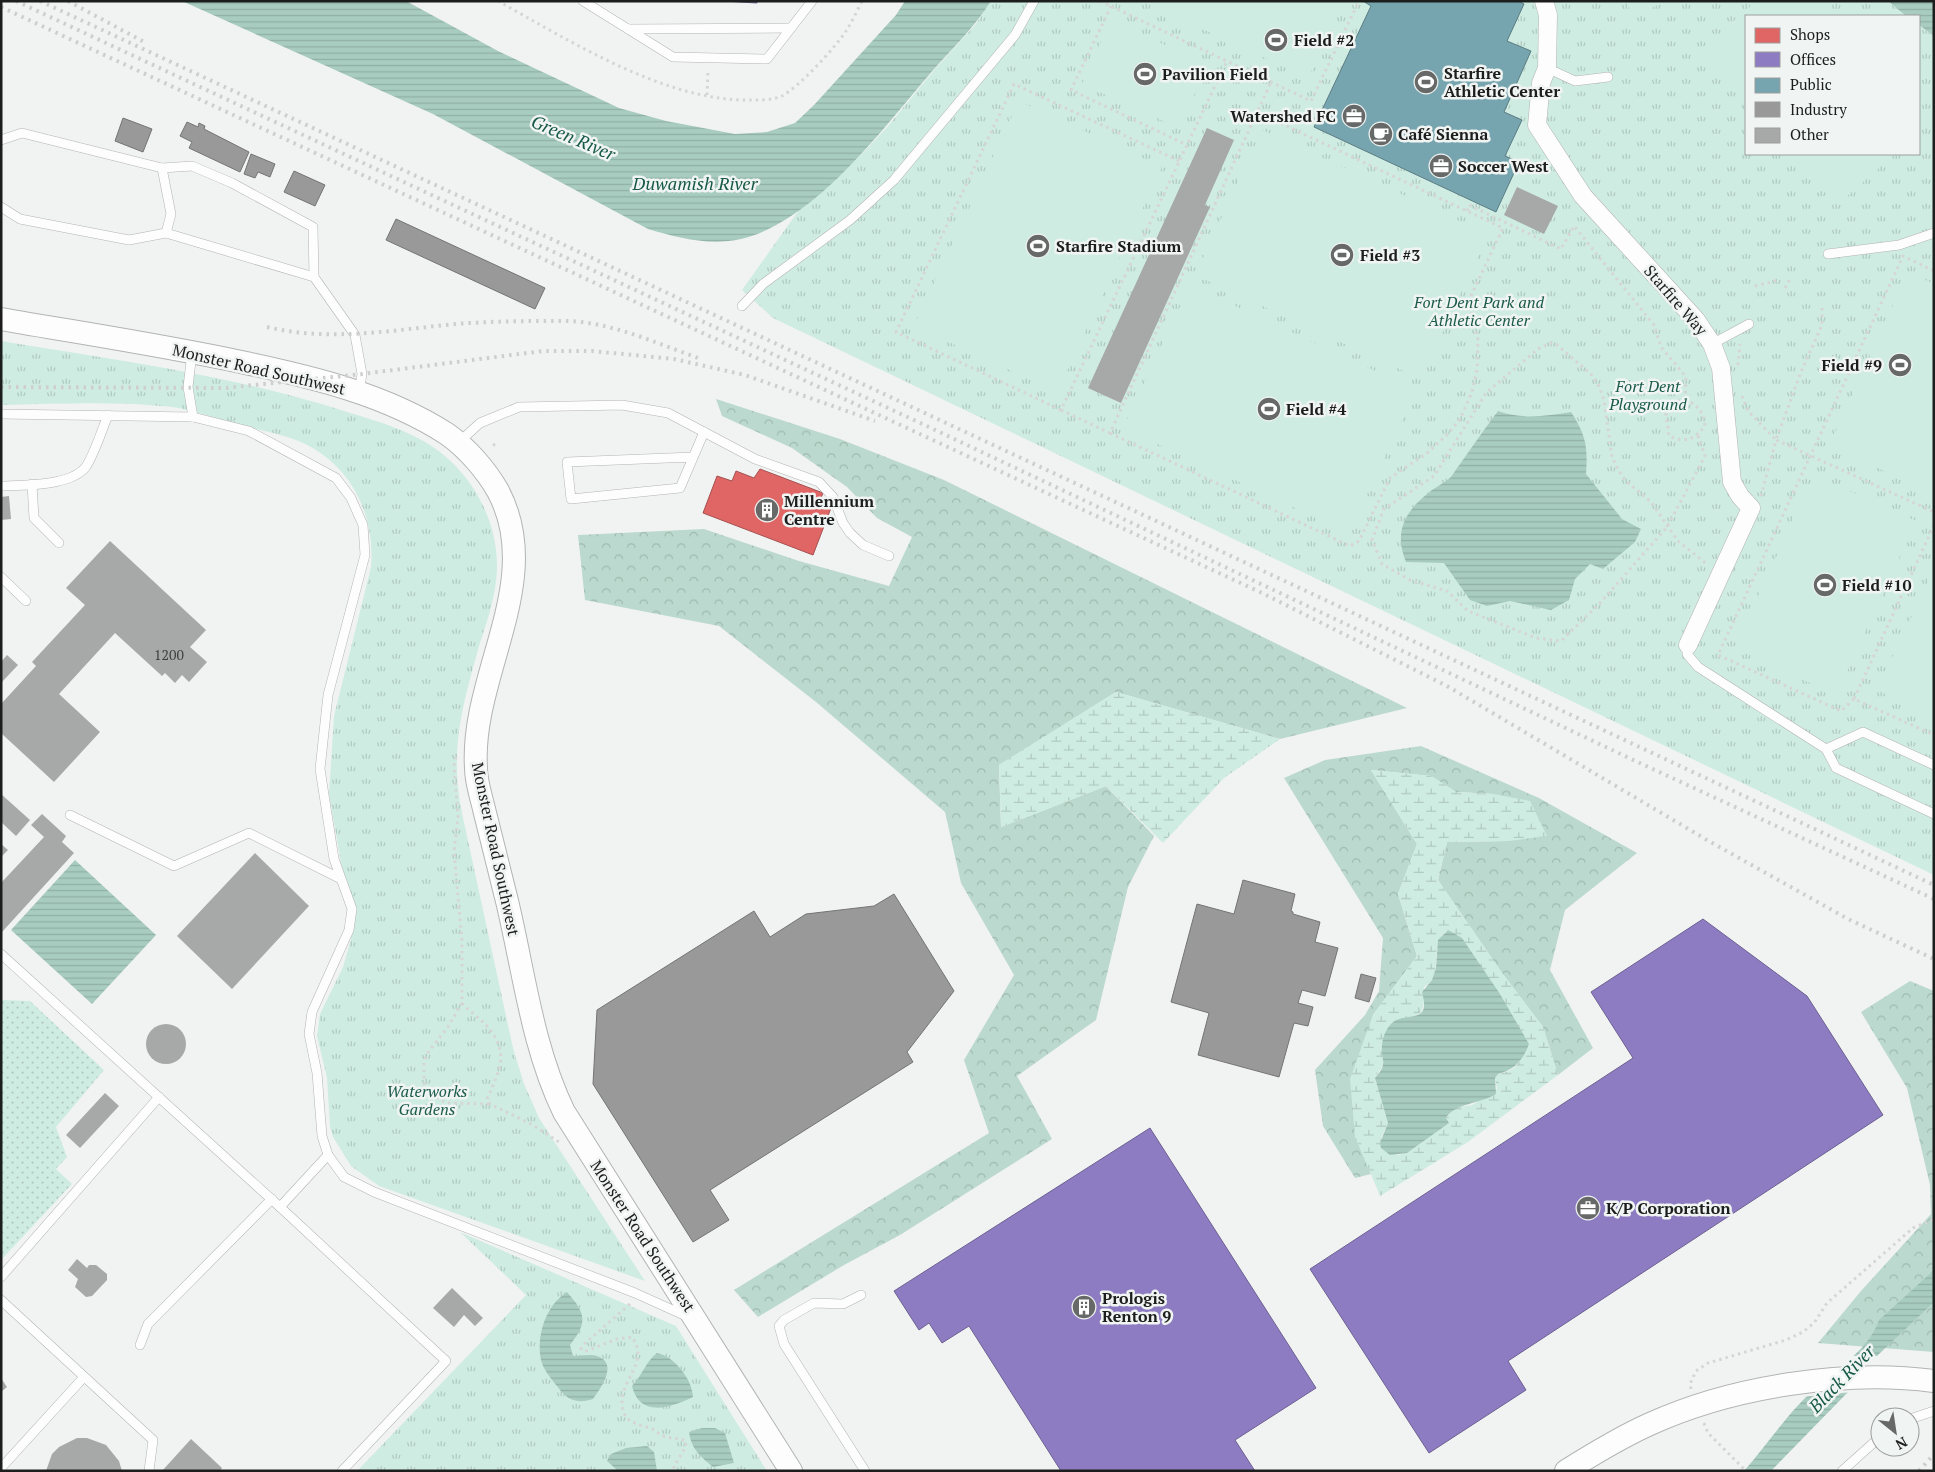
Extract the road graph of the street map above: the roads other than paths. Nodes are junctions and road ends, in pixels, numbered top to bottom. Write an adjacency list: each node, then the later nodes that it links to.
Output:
1 (584, 1): 6 (lane)
2 (812, 1): 5 (lane)
3 (1034, 1): 16 (lane)
4 (1544, 1): 7 (street, Starfire Way)
5 (791, 28): 6 (lane); 6 (lane)
6 (628, 29)
7 (1547, 68): 8 (lane); 19 (street, Starfire Way)
8 (1608, 77)
9 (1, 140): 10 (lane)
10 (162, 168): 13 (lane); 15 (lane)
11 (1, 207): 13 (lane)
12 (1934, 233): 14 (lane)
13 (166, 234): 15 (lane)
14 (1828, 254)
15 (314, 277): 21 (lane)
16 (742, 306)
17 (1, 319): 20 (street, Monster Road Southwest)
18 (1749, 324): 19 (lane)
19 (1712, 344): 34 (street, Starfire Way)
20 (192, 352): 21 (street, Monster Road Southwest); 24 (lane)
21 (359, 392): 26 (street, Monster Road Southwest)
22 (1, 414): 23 (lane)
23 (108, 415): 24 (lane); 28 (lane)
24 (193, 417): 39 (lane)
25 (704, 432): 26 (lane); 27 (lane); 31 (lane)
26 (458, 444): 48 (street, Monster Road Southwest)
27 (693, 457): 27 (lane)
28 (32, 484): 29 (lane); 30 (lane)
29 (1, 486)
30 (59, 543)
31 (889, 556)
32 (1, 578): 33 (lane)
33 (26, 601)
34 (1688, 645): 35 (lane)
35 (1826, 749): 36 (lane); 37 (lane)
36 (1934, 765)
37 (1934, 814)
38 (70, 815): 39 (lane)
39 (341, 879): 42 (lane)
40 (1, 954): 41 (lane)
41 (159, 1097): 43 (lane); 45 (lane)
42 (328, 1155): 44 (lane); 48 (lane)
43 (272, 1199): 44 (lane); 49 (lane)
44 (280, 1207): 57 (lane)
45 (1, 1277)
46 (861, 1295): 59 (lane)
47 (1, 1300): 50 (lane)
48 (698, 1321): 58 (street, Monster Road Southwest)
49 (140, 1345)
50 (84, 1377): 55 (lane); 56 (lane)
51 (1931, 1380): 60 (street)
52 (1934, 1411): 53 (lane)
53 (1920, 1416)
54 (1870, 1446): 61 (lane)
55 (1, 1468)
56 (149, 1471)
57 (342, 1471)
58 (791, 1471)
59 (865, 1471)
60 (1566, 1471)
61 (1842, 1471)

